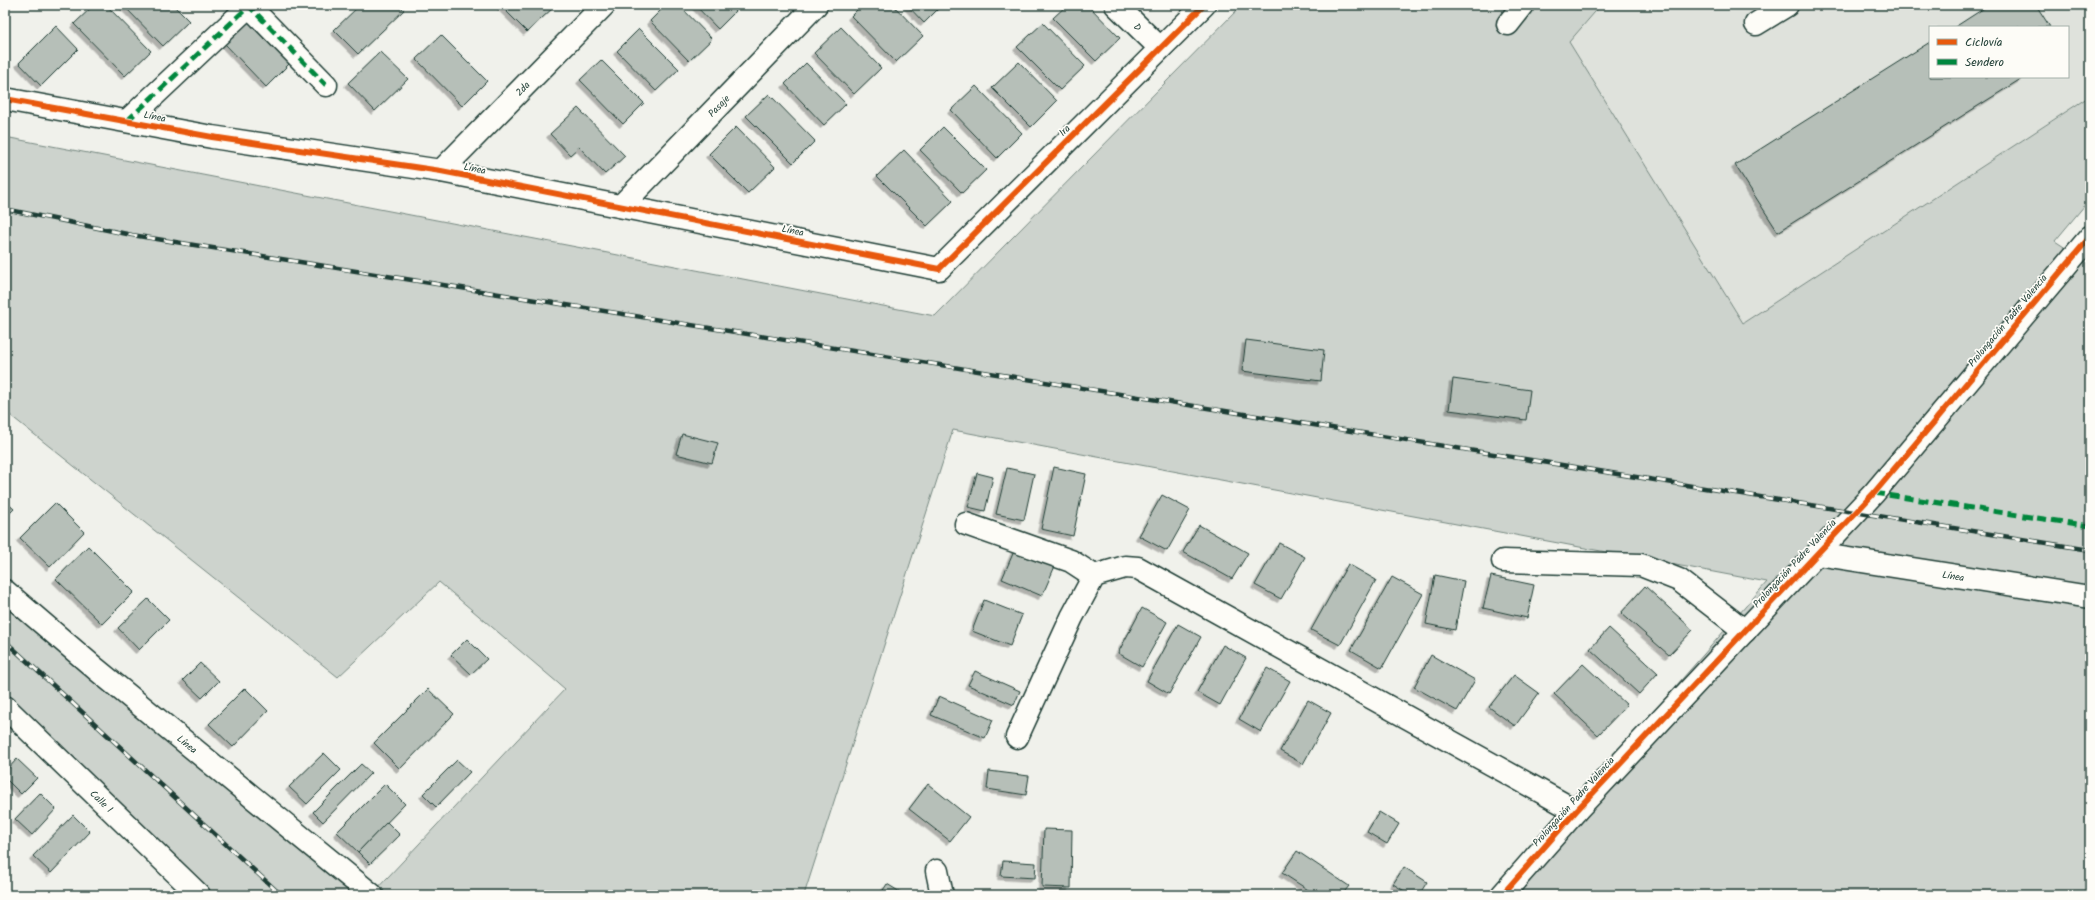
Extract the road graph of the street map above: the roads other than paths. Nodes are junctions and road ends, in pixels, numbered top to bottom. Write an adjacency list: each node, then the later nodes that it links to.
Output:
1 (816, 5): 14 (street, Pasaje)
2 (1116, 5): 9 (street, D)
3 (1204, 5): 9 (street, 1ra)
4 (1523, 5): 7 (street)
5 (1787, 5): 8 (street)
6 (591, 9): 13 (street, 2da)
7 (1508, 24)
8 (1756, 24)
9 (1160, 48): 16 (street, 1ra)
10 (326, 85): 12 (street)
11 (5, 99): 12 (street, Línea)
12 (127, 121): 13 (street, Línea)
13 (441, 171): 14 (street, Línea)
14 (620, 206): 16 (street, Línea)
15 (2090, 237): 18 (street, Prolongación Padre Valencia)
16 (939, 269)
17 (966, 524): 20 (street)
18 (1817, 554): 22 (street, Línea); 23 (street, Prolongación Padre Valencia)
19 (1503, 560): 23 (street)
20 (1094, 576): 25 (street); 26 (street)
21 (5, 591): 29 (street, Línea)
22 (2090, 597)
23 (1745, 631): 26 (street, Prolongación Padre Valencia)
24 (5, 707): 28 (street, Calle 1)
25 (1017, 737)
26 (1576, 811): 31 (street, Prolongación Padre Valencia)
27 (937, 871): 30 (street)
28 (199, 895)
29 (372, 895)
30 (942, 895)
31 (1502, 895)

